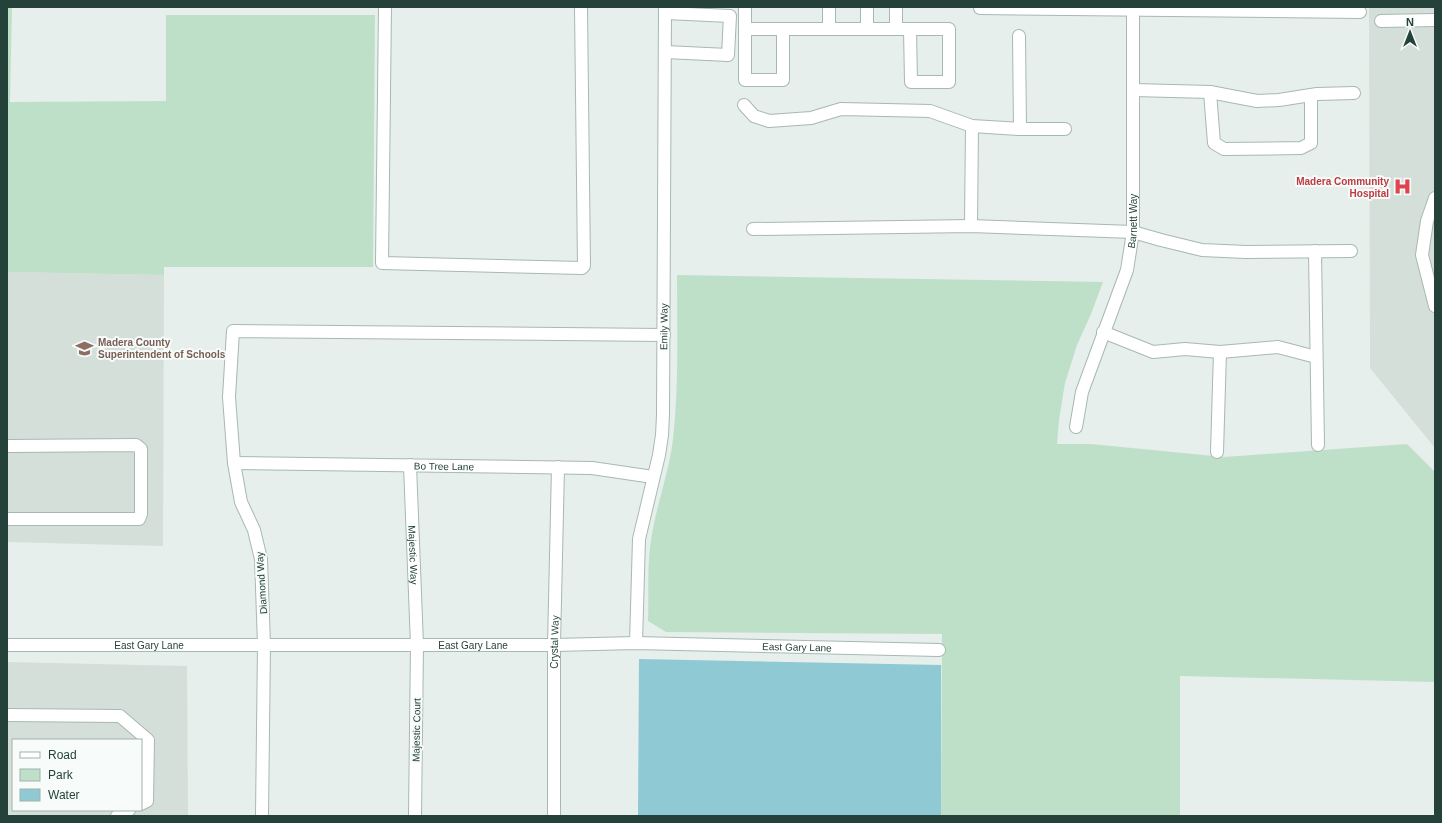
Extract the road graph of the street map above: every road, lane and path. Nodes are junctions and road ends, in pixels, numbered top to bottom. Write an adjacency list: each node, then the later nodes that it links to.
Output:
1 (385, 7): 2 (street)
2 (580, 7)
3 (745, 7): 13 (street)
4 (829, 7): 15 (street)
5 (867, 7): 16 (street)
6 (896, 7): 17 (street)
7 (980, 8): 8 (street)
8 (1133, 9): 10 (street); 21 (street, Barnett Way)
9 (666, 10): 20 (street, Emily Way); 20 (street)
10 (1360, 12)
11 (1435, 20): 12 (street)
12 (1381, 21)
13 (745, 29): 14 (street); 14 (street)
14 (783, 29): 15 (street)
15 (829, 29): 16 (street)
16 (867, 29): 17 (street)
17 (896, 29): 18 (street)
18 (910, 29): 18 (street)
19 (1019, 36): 27 (street)
20 (665, 52): 38 (street, Emily Way)
21 (1134, 90): 22 (street); 32 (street, Barnett Way)
22 (1210, 92): 24 (street); 24 (street)
23 (1354, 93): 24 (street)
24 (1311, 95)
25 (744, 105): 26 (street)
26 (972, 126): 27 (street); 30 (street)
27 (1020, 129): 28 (street)
28 (1065, 129)
29 (1435, 198): 35 (street)
30 (971, 226): 31 (street); 32 (street)
31 (753, 229)
32 (1133, 232): 33 (street); 37 (street, Barnett Way)
33 (1315, 251): 34 (street); 40 (street)
34 (1351, 251)
35 (1434, 294): 36 (street)
36 (1435, 306)
37 (1103, 332): 39 (street); 41 (street, Barnett Way)
38 (664, 335): 45 (street, Diamond Way); 48 (street, Emily Way)
39 (1220, 352): 40 (street); 44 (street)
40 (1316, 357): 42 (street)
41 (1076, 427)
42 (1318, 445)
43 (7, 446): 49 (street)
44 (1217, 452)
45 (234, 463): 46 (street, Bo Tree Lane); 51 (street, Diamond Way)
46 (410, 465): 47 (street, Bo Tree Lane); 52 (street, Majestic Way)
47 (558, 467): 48 (street, Bo Tree Lane); 54 (street, Crystal Way)
48 (653, 477): 50 (street, Emily Way)
49 (7, 519)
50 (636, 643): 54 (street, East Gary Lane); 55 (street, East Gary Lane)
51 (264, 644): 52 (street, East Gary Lane); 53 (street, East Gary Lane); 60 (street, Diamond Way)
52 (417, 644): 54 (street, East Gary Lane); 61 (street, Majestic Court)
53 (7, 645)
54 (554, 645): 62 (street, Crystal Way)
55 (939, 650)
56 (7, 715): 57 (street)
57 (142, 804)
58 (127, 811): 59 (street)
59 (117, 816)
60 (262, 816)
61 (415, 816)
62 (554, 816)

